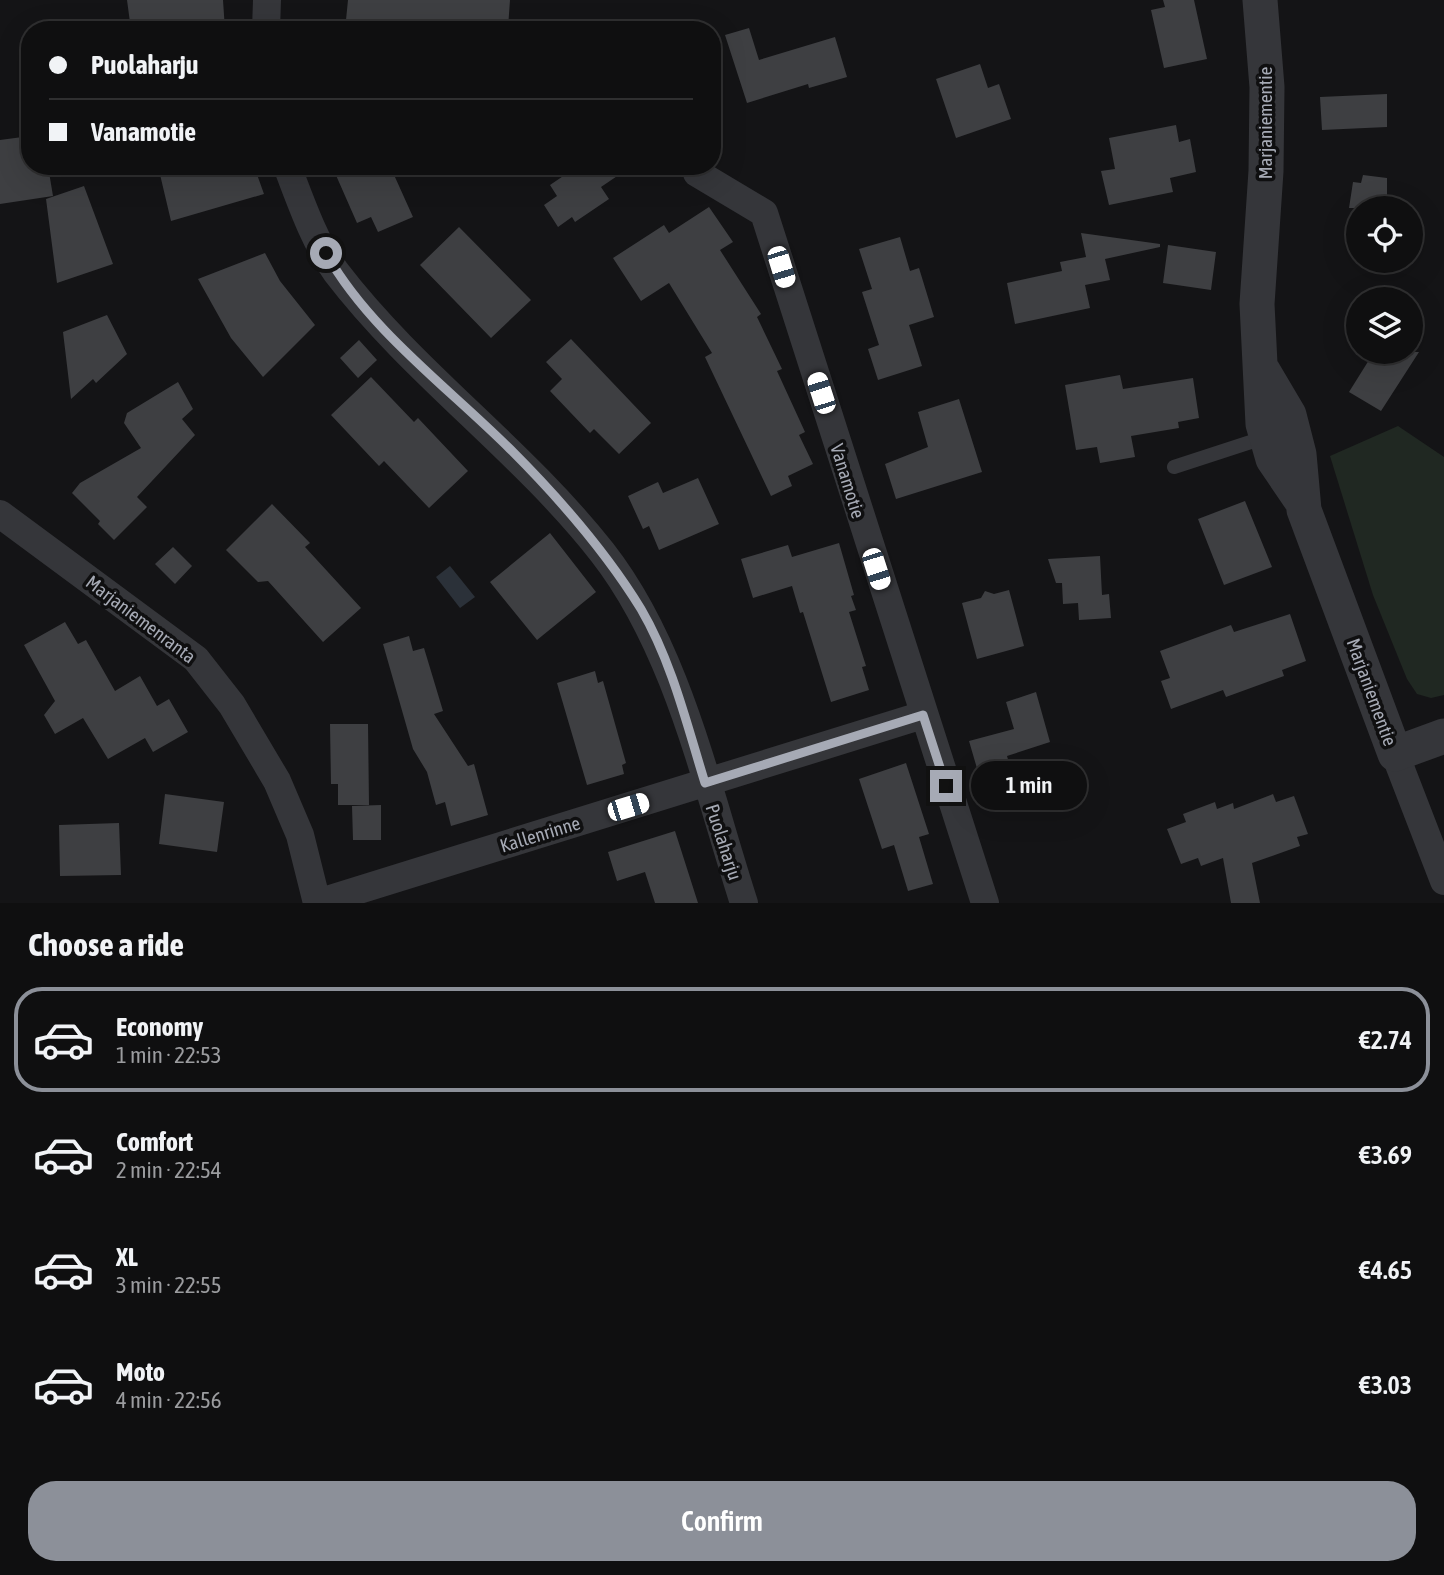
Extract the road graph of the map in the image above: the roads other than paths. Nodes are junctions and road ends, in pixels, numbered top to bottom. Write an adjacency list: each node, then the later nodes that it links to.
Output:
1 (267, 0): 3 (street)
2 (1260, 0): 6 (street, Marjaniementie)
3 (266, 21)
4 (291, 175): 14 (street, Puolaharju)
5 (700, 175): 11 (street, Vanamotie)
6 (1263, 371): 7 (street, Marjaniementie); 9 (street, Marjaniementie)
7 (1266, 437): 8 (lane); 9 (street, Marjaniementie)
8 (1174, 467)
9 (1303, 503): 13 (street, Marjaniementie)
10 (0, 514): 16 (street, Marjaniemenranta)
11 (923, 715): 14 (street, Kallenrinne); 18 (street, Vanamotie)
12 (1444, 736): 13 (street)
13 (1395, 754): 15 (street, Marjaniementie)
14 (705, 783): 16 (street, Kallenrinne); 17 (street, Puolaharju)
15 (1444, 881)
16 (317, 903)
17 (744, 903)
18 (985, 903)

